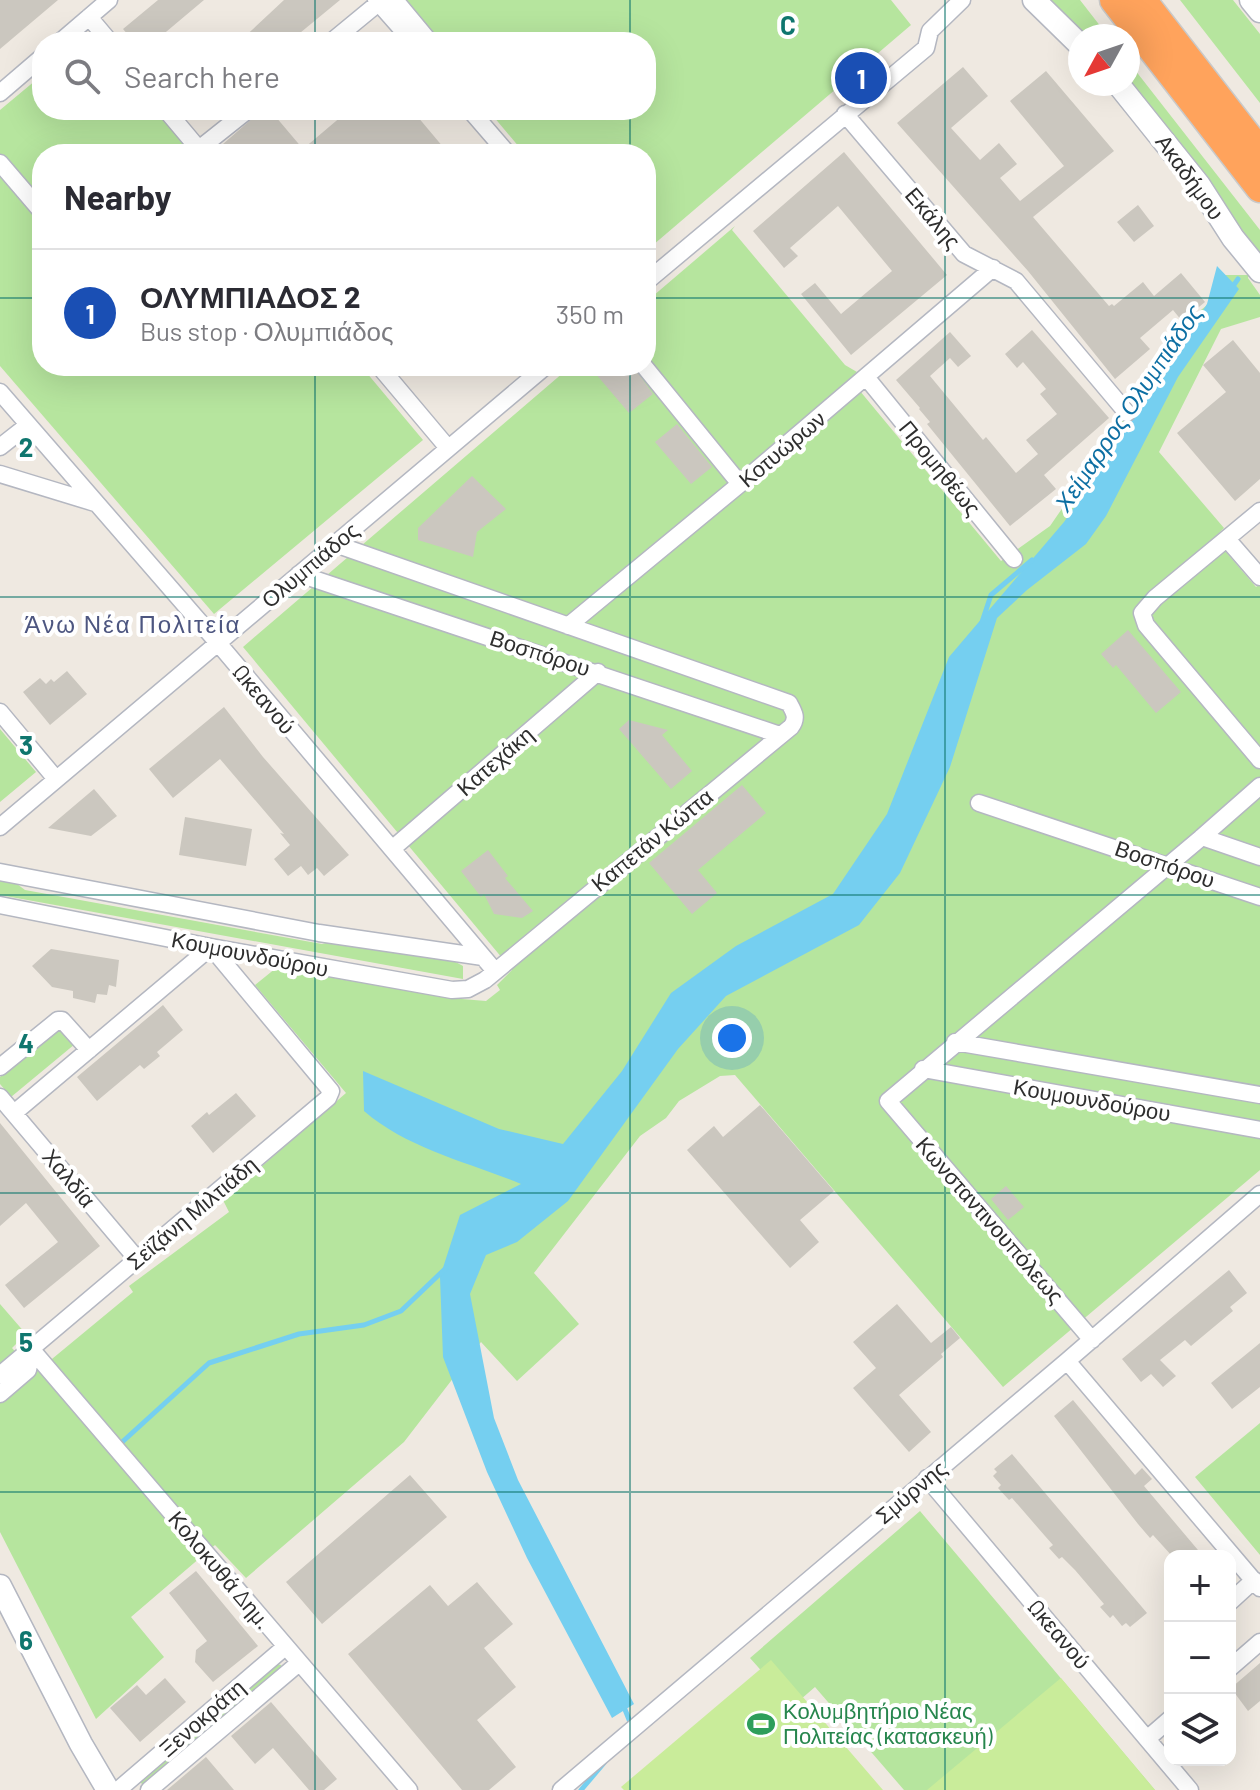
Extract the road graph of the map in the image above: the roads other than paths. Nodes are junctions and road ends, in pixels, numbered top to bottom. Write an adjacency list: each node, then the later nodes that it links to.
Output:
1 (109, 0): 9 (street)
2 (962, 0): 19 (street)
3 (1034, 0): 15 (street)
4 (1114, 0): 28 (highway)
5 (1142, 0): 26 (highway)
6 (1251, 0): 8 (street)
7 (383, 1): 12 (street); 13 (street); 14 (street)
8 (1260, 11)
9 (89, 17): 10 (street); 11 (street)
10 (72, 32)
11 (102, 32)
12 (344, 32)
13 (406, 32)
14 (419, 32)
15 (1068, 33)
16 (32, 66): 17 (street)
17 (0, 93)
18 (1128, 96): 31 (street, Ακαδήμου)
19 (845, 114): 30 (street, Εκάλης); 32 (street)
20 (174, 120): 23 (street)
21 (237, 120): 24 (street)
22 (479, 120): 25 (street)
23 (194, 144)
24 (210, 144)
25 (499, 144)
26 (1260, 152)
27 (0, 163): 29 (street)
28 (1260, 188)
29 (32, 200)
30 (993, 268): 36 (street, Κοτυώρων); 38 (street, Εκάλης)
31 (1260, 271)
32 (656, 274)
33 (387, 376): 41 (street)
34 (534, 376): 41 (street, Ολυμπιάδος)
35 (652, 376): 43 (street)
36 (866, 377): 43 (street, Κοτυώρων); 48 (street, Προμηθέως)
37 (0, 392): 39 (street, Ωκεανού)
38 (1127, 413)
39 (28, 425): 40 (street); 44 (street, Ωκεανού)
40 (4, 440)
41 (448, 448): 47 (street, Ολυμπιάδος)
42 (0, 474): 44 (street)
43 (740, 484): 51 (street, Κοτυώρων)
44 (96, 503): 52 (street, Ωκεανού)
45 (1260, 511): 46 (street)
46 (1227, 539): 50 (street); 56 (street)
47 (335, 544): 49 (street, Ολυμπιάδος); 51 (street, Βοσπόρου)
48 (1014, 559)
49 (299, 574): 52 (street, Ολυμπιάδος); 53 (street, Βοσπόρου)
50 (1260, 577)
51 (568, 626): 55 (street, Βοσπόρου)
52 (218, 643): 57 (street, Ολυμπιάδος); 62 (street, Ωκεανού)
53 (598, 672): 55 (street, Βοσπόρου); 62 (street, Κατεχάκη)
54 (0, 712): 57 (street)
55 (780, 735): 70 (street, Καπετάν Κώττα)
56 (1260, 760)
57 (56, 779): 60 (street, Ολυμπιάδος)
58 (1260, 786): 61 (street)
59 (979, 803): 64 (street, Βοσπόρου)
60 (0, 827)
61 (1202, 837): 63 (street, Βοσπόρου); 64 (street)
62 (392, 849): 69 (street, Ωκεανού)
63 (1260, 857)
64 (1168, 865): 66 (street, Βοσπόρου); 71 (street)
65 (0, 872): 69 (street, Κουμουνδούρου)
66 (1260, 897)
67 (0, 905): 68 (street, Κουμουνδούρου)
68 (211, 947): 70 (street, Κουμουνδούρου); 72 (street); 80 (street, Σεϊζάνη Μιλτιάδη)
69 (483, 957): 70 (street, Ωκεανού)
70 (495, 971)
71 (955, 1042): 74 (street); 75 (street, Κουμουνδούρου)
72 (89, 1050): 73 (street); 77 (street)
73 (0, 1067)
74 (923, 1069): 78 (street, Κουμουνδούρου); 81 (street, Κωνσταντινουπόλεως)
75 (1260, 1095)
76 (0, 1097): 77 (street, Χαλδία)
77 (14, 1113): 80 (street, Χαλδία)
78 (1260, 1130)
79 (1260, 1194): 81 (street, Σμύρνης)
80 (137, 1259): 82 (street, Σεϊζάνη Μιλτιάδη)
81 (1092, 1340): 83 (street, Σμύρνης)
82 (32, 1350): 84 (street, Σεϊζάνη Μιλτιάδη); 85 (street, Σεϊζάνη Μιλτιάδη); 91 (street, Κολοκυθά Δημ.)
83 (1067, 1361): 86 (street, Σμύρνης); 87 (street)
84 (0, 1375)
85 (0, 1394)
86 (927, 1478): 95 (street, Ωκεανού); 100 (street, Σμύρνης)
87 (1257, 1584): 89 (street)
88 (0, 1586): 96 (street)
89 (1236, 1598)
90 (1260, 1642): 93 (street)
91 (285, 1647): 92 (street, Κολοκυθά Δημ.); 97 (street, Ξενοκράτη)
92 (299, 1663): 98 (street, Ξενοκράτη); 99 (street, Κολοκυθά Δημ.)
93 (1236, 1663)
94 (1164, 1724): 95 (street)
95 (1147, 1739): 101 (street, Ωκεανού)
96 (108, 1790)
97 (118, 1790)
98 (149, 1790)
99 (409, 1790)
100 (561, 1790)
101 (1190, 1790)

